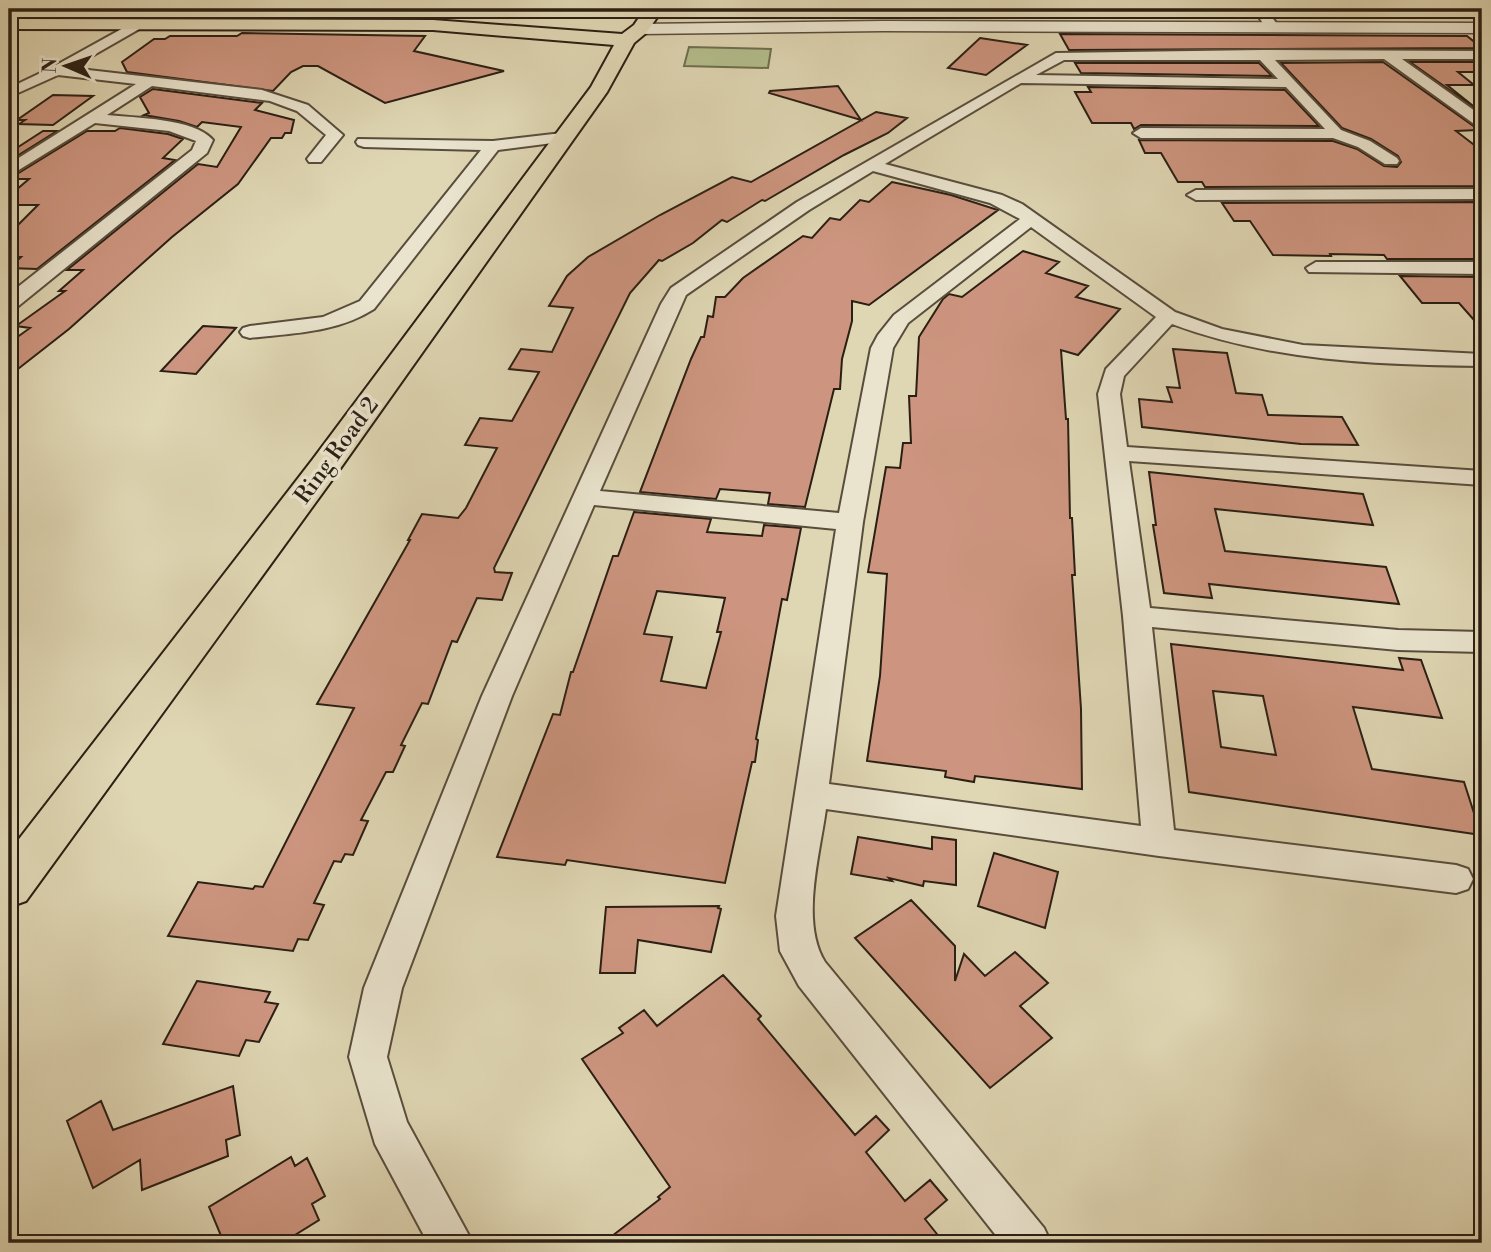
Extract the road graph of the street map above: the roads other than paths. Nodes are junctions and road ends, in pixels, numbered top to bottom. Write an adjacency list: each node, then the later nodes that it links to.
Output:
1 (1260, 9): 5 (street)
2 (9, 24): 3 (main road)
3 (136, 25): 4 (main road); 10 (street)
4 (640, 26): 5 (street); 19 (main road, Ring Road 2)
5 (1272, 27): 6 (street)
6 (1482, 28)
7 (1262, 54): 8 (street); 11 (street); 13 (street)
8 (1387, 55): 9 (street); 16 (street)
9 (1482, 55)
10 (56, 71): 12 (street); 14 (street)
11 (1018, 79): 13 (street); 24 (street)
12 (149, 82): 15 (street); 22 (street)
13 (1289, 83): 17 (street)
14 (9, 93)
15 (93, 118): 25 (street); 31 (street)
16 (1482, 123)
17 (1331, 132): 18 (street); 23 (street)
18 (1141, 133)
19 (562, 138): 21 (street); 44 (main road, Ring Road 2)
20 (364, 142): 21 (street)
21 (493, 146): 33 (street)
22 (315, 159)
23 (1391, 161)
24 (872, 166): 28 (street); 37 (street)
25 (9, 171)
26 (1196, 194): 27 (street)
27 (1482, 194)
28 (1031, 219): 32 (street); 38 (street)
29 (1316, 268): 30 (street)
30 (1482, 268)
31 (9, 303)
32 (1168, 316): 34 (street); 35 (street)
33 (250, 332)
34 (1482, 360)
35 (1115, 453): 36 (street); 39 (street)
36 (1471, 478)
37 (587, 497): 38 (street); 45 (street)
38 (850, 522): 41 (street)
39 (1138, 616): 40 (street); 42 (street)
40 (1482, 642)
41 (812, 794): 42 (street); 46 (street)
42 (1159, 842): 43 (street)
43 (1456, 879)
44 (9, 887)
45 (451, 1243)
46 (1029, 1243)

